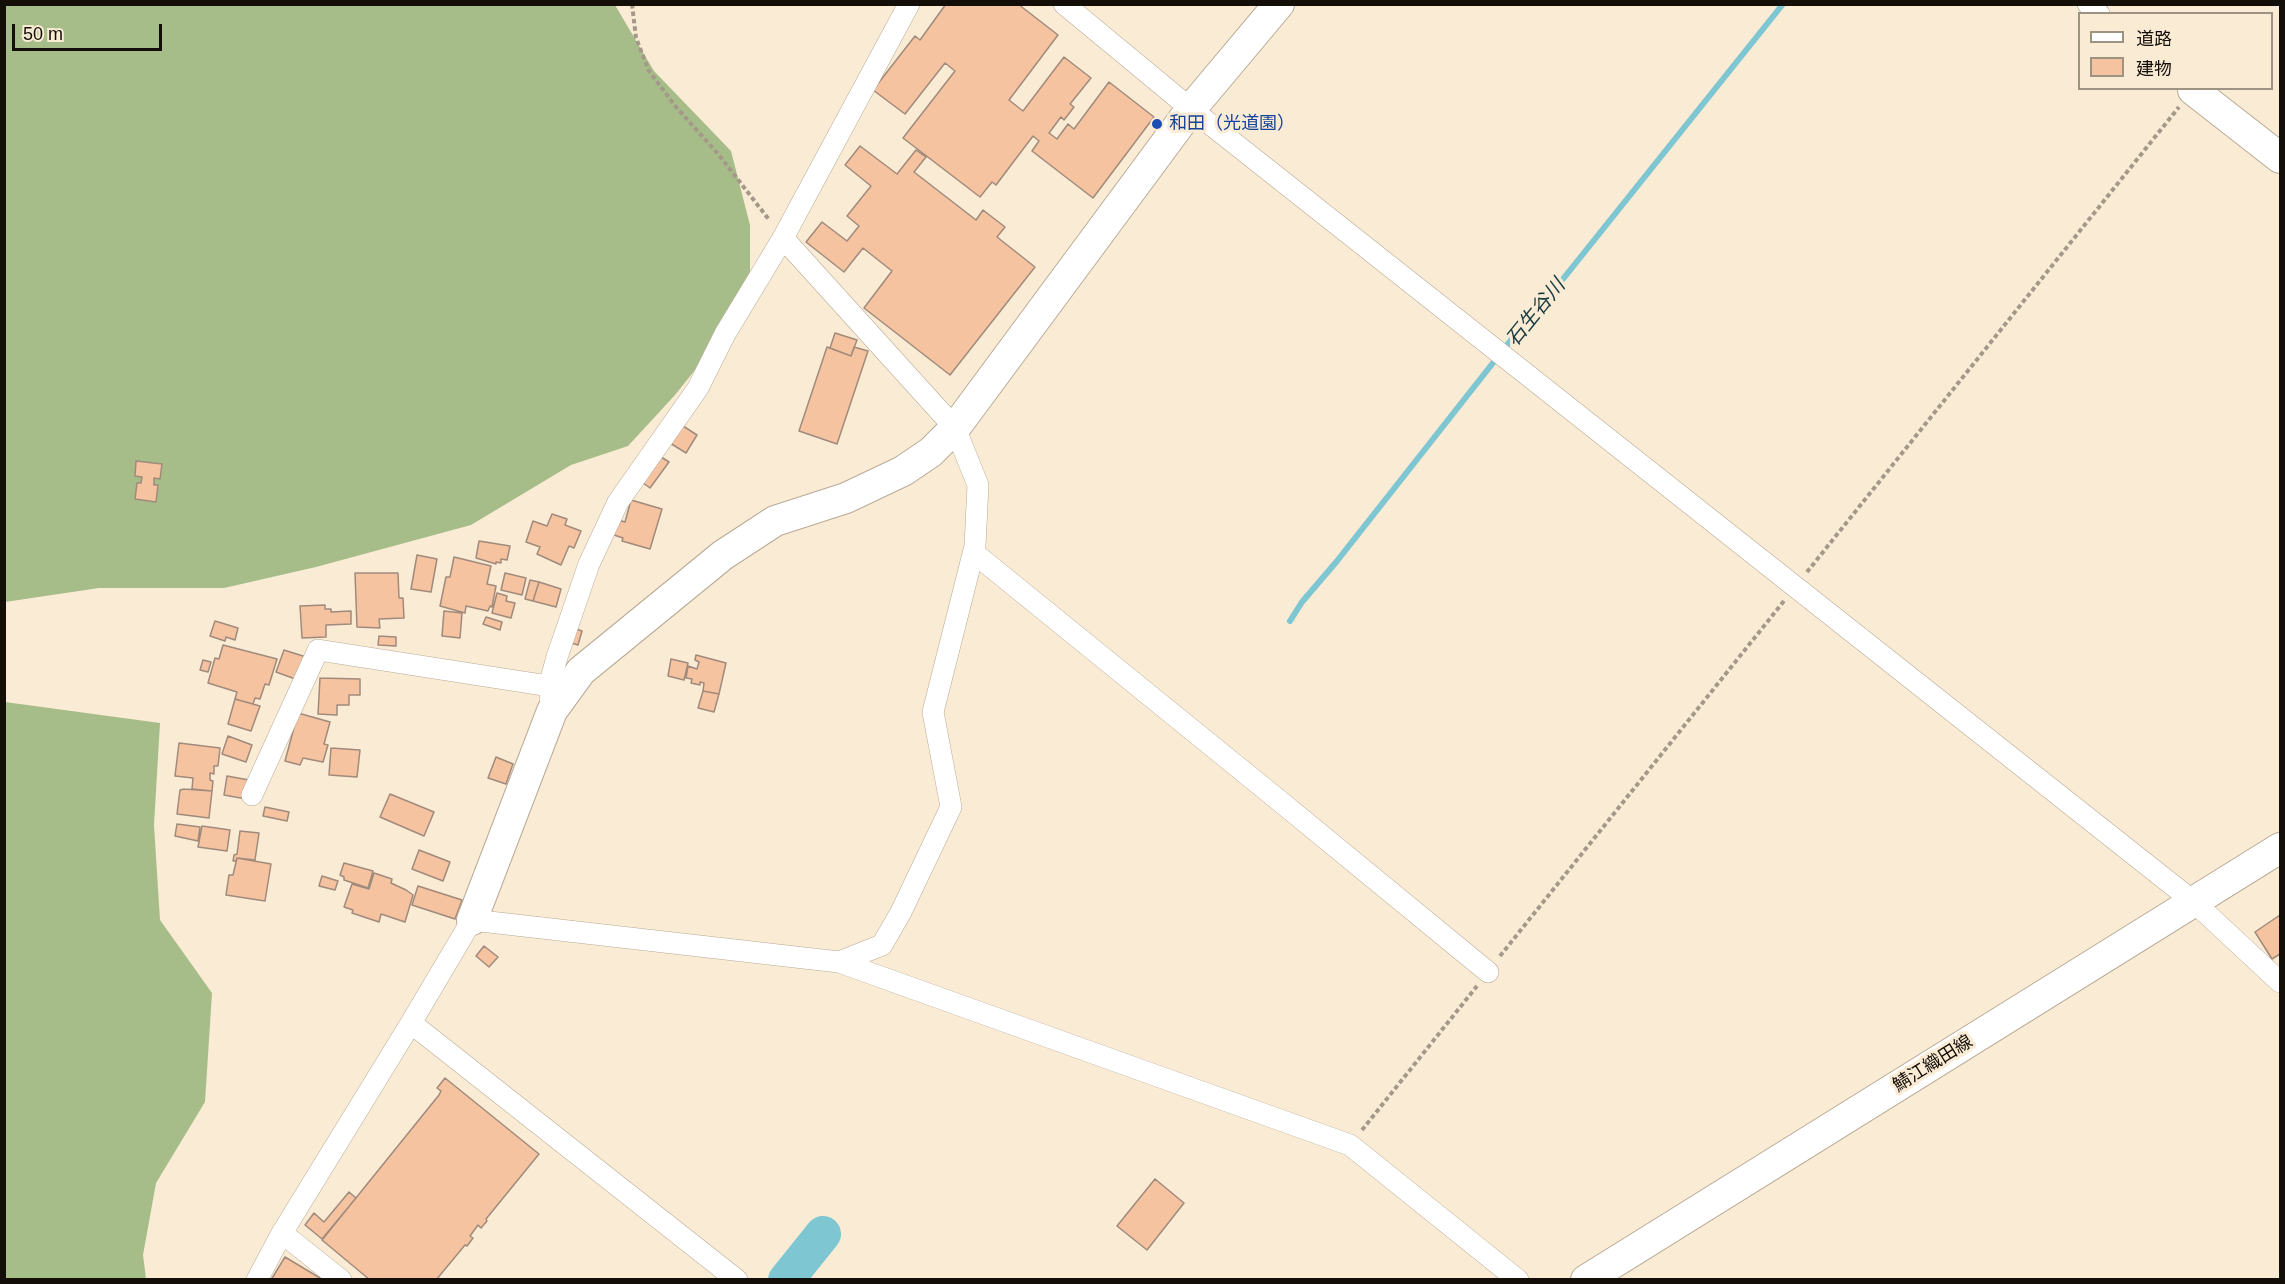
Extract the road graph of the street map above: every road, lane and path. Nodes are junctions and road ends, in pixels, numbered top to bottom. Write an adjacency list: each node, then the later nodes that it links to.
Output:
1 (632, 4): 9 (path)
2 (909, 4): 9 (street)
3 (1064, 4): 7 (street)
4 (1279, 4): 7 (street)
5 (2191, 90): 12 (path)
6 (2193, 90): 8 (street)
7 (1191, 109): 10 (street); 12 (street)
8 (2280, 158)
9 (783, 237): 10 (street); 13 (street)
10 (955, 428): 11 (street); 13 (street)
11 (974, 553): 18 (street); 19 (street)
12 (1796, 587): 16 (street); 19 (path)
13 (551, 698): 14 (street); 17 (street)
14 (252, 795)
15 (2280, 848): 16 (street, 鯖江織田線)
16 (2194, 902): 20 (street); 28 (street, 鯖江織田線)
17 (472, 920): 18 (street); 21 (street)
18 (839, 962): 22 (street)
19 (1488, 972): 22 (path)
20 (2280, 982)
21 (411, 1023): 23 (street); 26 (street)
22 (1350, 1144): 27 (street)
23 (282, 1233): 24 (street); 25 (street)
24 (257, 1280)
25 (341, 1280)
26 (737, 1280)
27 (1518, 1280)
28 (1586, 1280)

